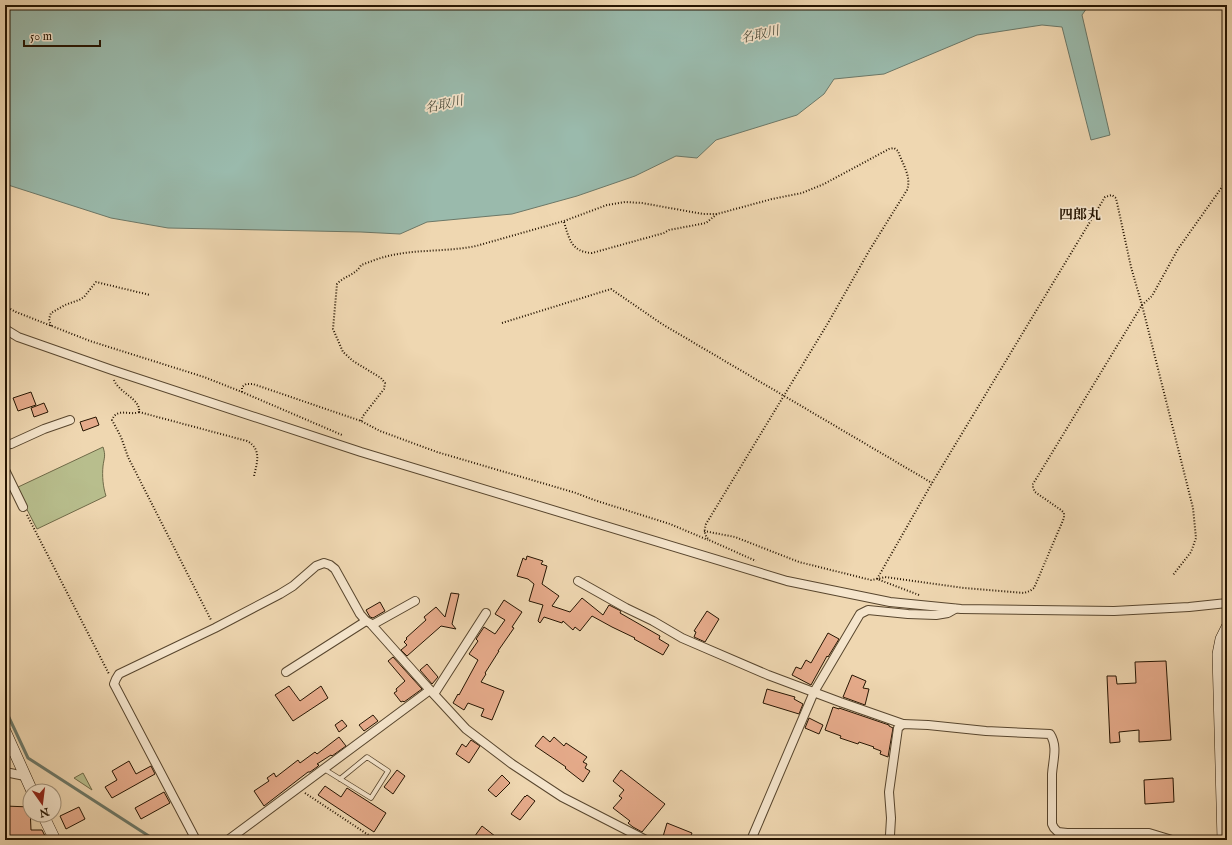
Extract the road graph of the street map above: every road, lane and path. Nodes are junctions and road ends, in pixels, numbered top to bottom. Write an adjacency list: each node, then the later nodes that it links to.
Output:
1 (1227, 180): 5 (path)
2 (717, 214): 3 (path); 3 (path); 14 (path)
3 (564, 221): 17 (path)
4 (150, 295): 8 (path)
5 (1142, 305): 22 (path); 27 (path); 28 (path)
6 (5, 306): 8 (path)
7 (502, 324): 14 (path)
8 (51, 326): 13 (path)
9 (5, 329): 11 (street)
10 (5, 337): 11 (street)
11 (18, 337): 12 (street)
12 (112, 370): 15 (path); 33 (street)
13 (242, 392): 17 (path); 18 (path)
14 (783, 395): 22 (path); 24 (path)
15 (139, 412): 21 (path); 37 (path)
16 (70, 420): 19 (street)
17 (361, 421): 25 (path)
18 (346, 437)
19 (5, 444)
20 (5, 470): 23 (street)
21 (254, 476)
22 (932, 483): 28 (path)
23 (23, 507): 39 (path)
24 (704, 531): 25 (path); 28 (path)
25 (709, 540): 26 (path)
26 (761, 564)
27 (1173, 575)
28 (877, 579): 30 (path)
29 (578, 580): 41 (street)
30 (920, 596)
31 (415, 601): 35 (street)
32 (1227, 603): 33 (street)
33 (956, 609): 41 (street)
34 (486, 613): 40 (street)
35 (369, 623): 37 (street); 38 (street); 40 (street)
36 (1227, 627): 44 (street)
37 (215, 628): 39 (street)
38 (286, 672)
39 (114, 684): 53 (street)
40 (432, 692): 45 (street); 56 (street)
41 (814, 692): 42 (street); 57 (street)
42 (903, 724): 58 (street); 59 (street)
43 (5, 731): 47 (street)
44 (1223, 737): 60 (street)
45 (324, 769): 48 (lane); 50 (street)
46 (5, 772): 47 (street)
47 (25, 776): 49 (street)
48 (340, 779): 48 (lane)
49 (28, 783)
50 (298, 788): 54 (street); 55 (path)
51 (47, 823): 52 (street)
52 (55, 840)
53 (196, 840)
54 (228, 840)
55 (376, 840)
56 (646, 840)
57 (751, 840)
58 (888, 840)
59 (1172, 840)
60 (1223, 840)

